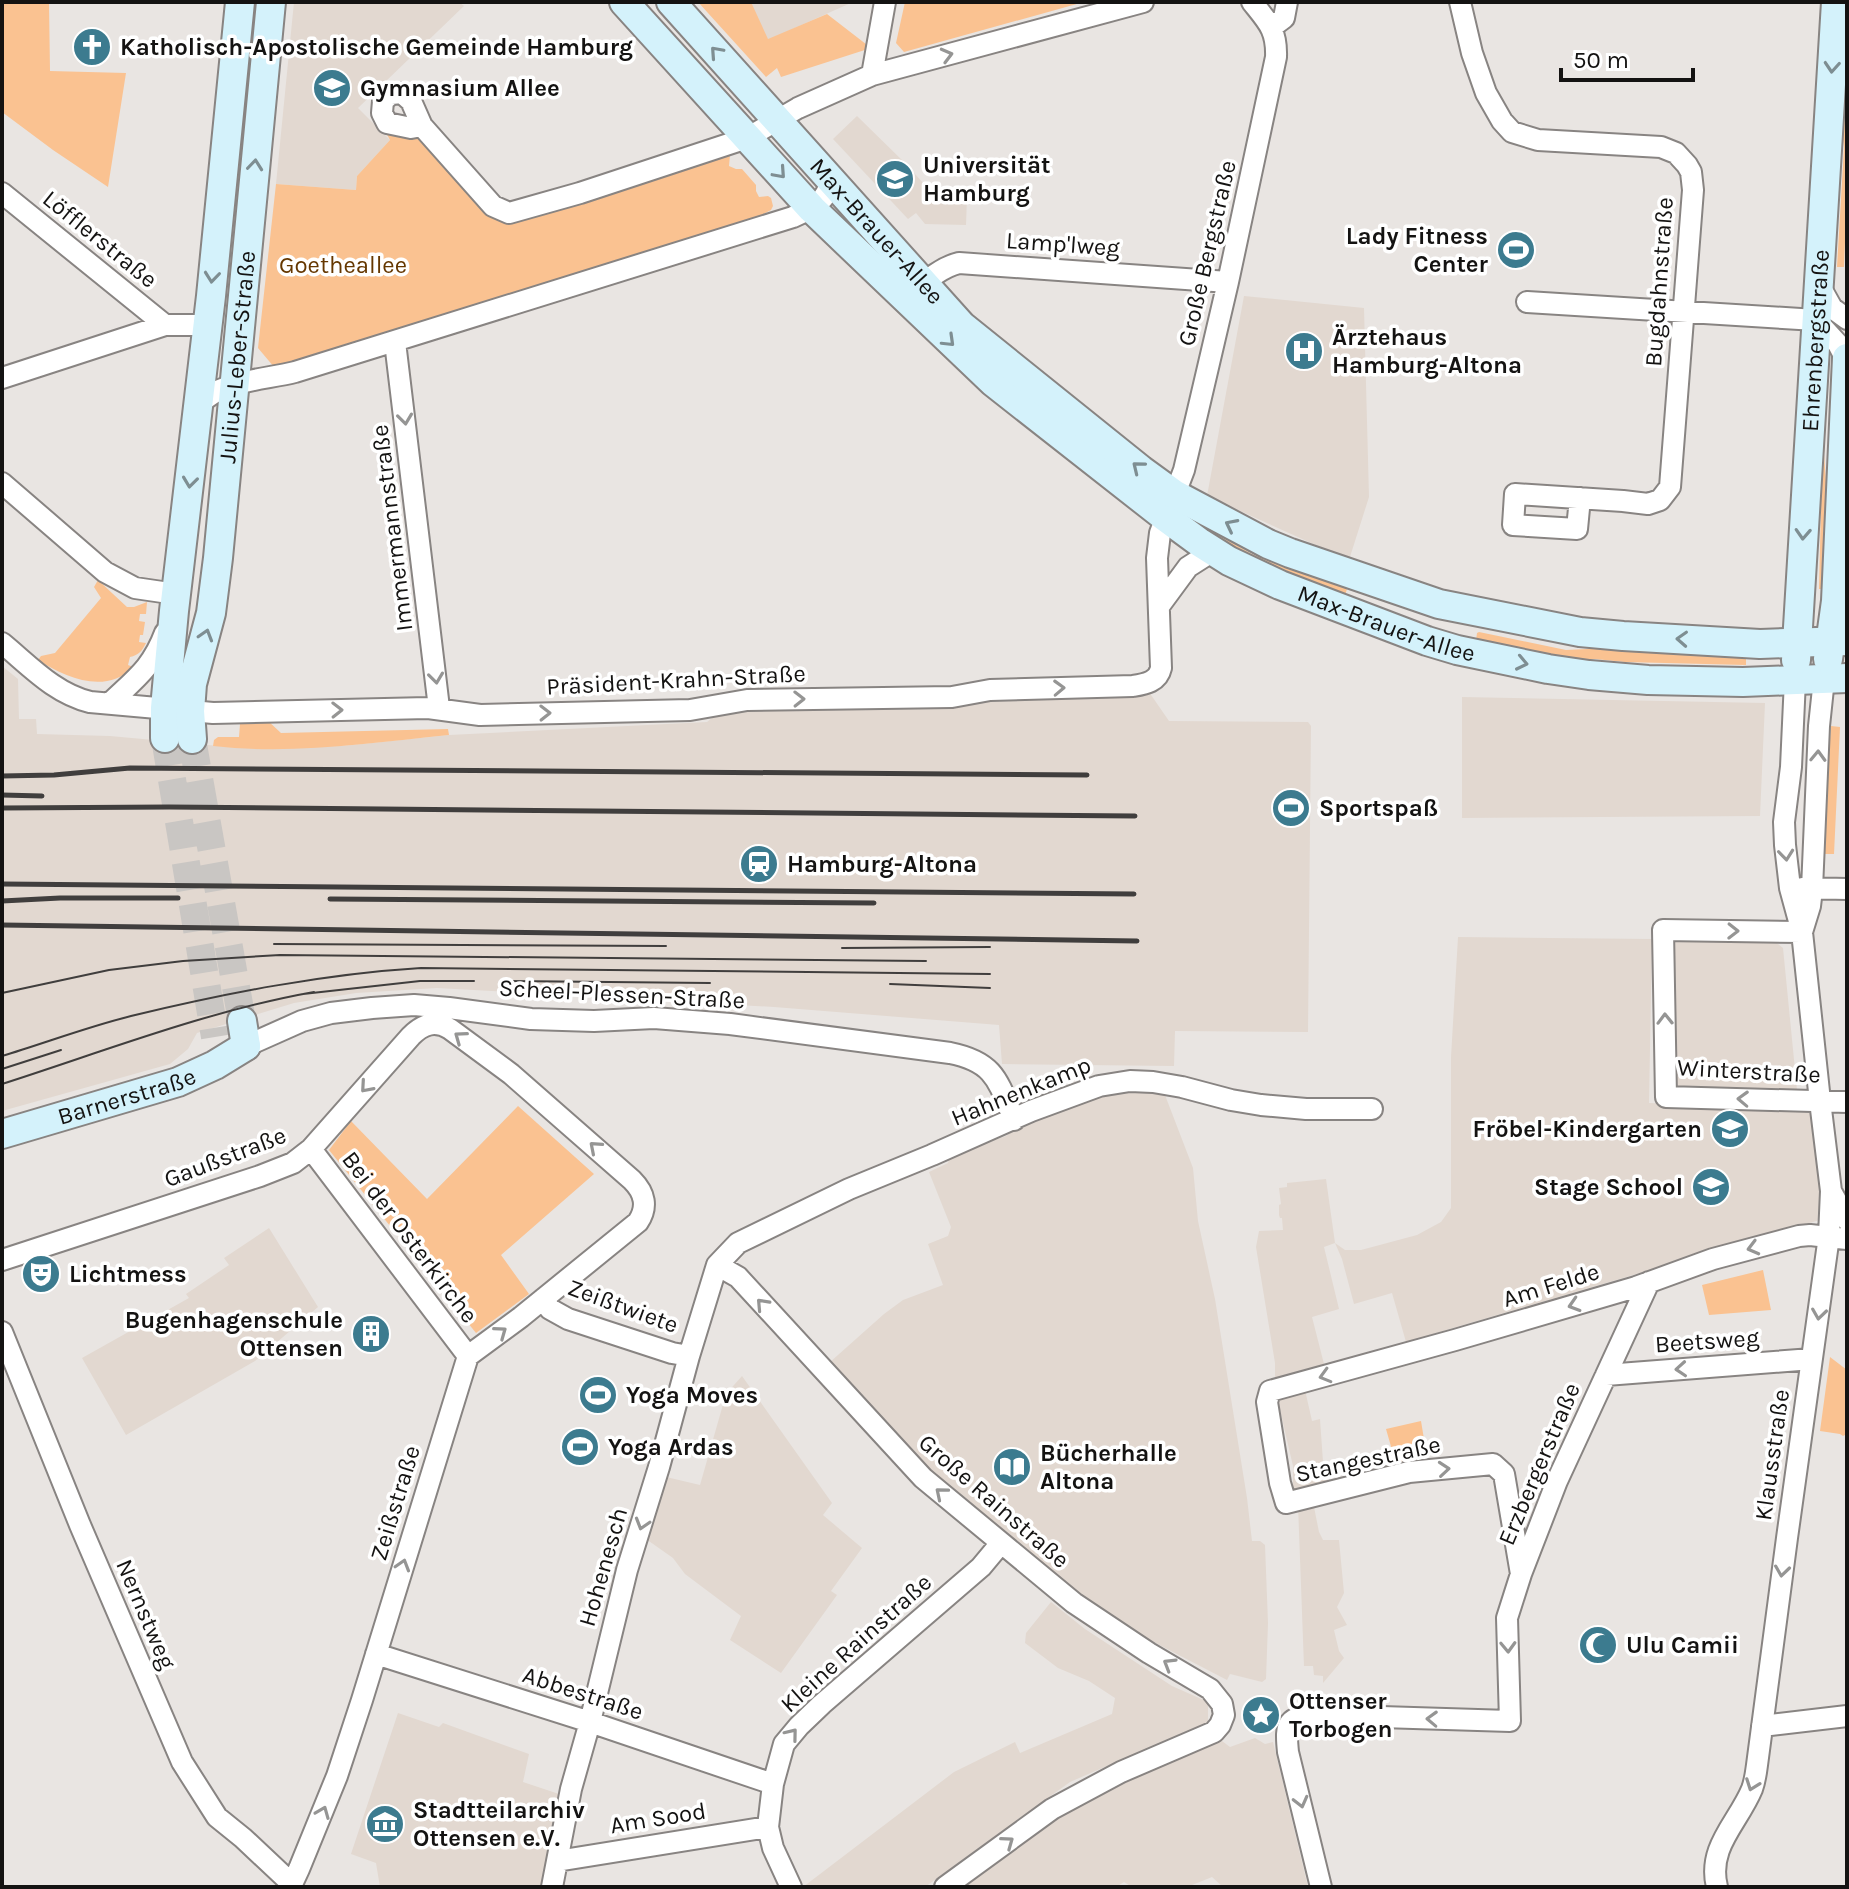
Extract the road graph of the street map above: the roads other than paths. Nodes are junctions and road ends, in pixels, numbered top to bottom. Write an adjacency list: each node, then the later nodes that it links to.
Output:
1 (240, 2): 27 (main road, Julius-Leber-Straße, one-way to 27)
2 (271, 2): 32 (main road, Julius-Leber-Straße, one-way to 2)
3 (624, 2): 15 (main road, Max-Brauer-Allee)
4 (671, 2): 13 (main road, Max-Brauer-Allee, one-way to 4)
5 (885, 2): 12 (street)
6 (1143, 2): 12 (street, one-way to 6)
7 (1252, 2): 11 (street)
8 (1287, 2): 11 (street)
9 (1460, 2): 23 (street, Bugdahnstraße)
10 (1836, 2): 21 (main road, Ehrenbergstraße, one-way to 21)
11 (1272, 27): 19 (street, Große Bergstraße)
12 (872, 75): 13 (street)
13 (778, 121): 15 (street); 16 (main road, Max-Brauer-Allee)
14 (422, 126): 15 (street)
15 (747, 138): 18 (main road, Max-Brauer-Allee, one-way to 18)
16 (830, 179): 18 (street); 20 (main road, Max-Brauer-Allee)
17 (2, 193): 26 (street, Löfflerstraße)
18 (812, 209): 20 (main road, Max-Brauer-Allee); 28 (street)
19 (1228, 282): 20 (street, Lamp'lweg); 37 (street, Große Bergstraße)
20 (912, 283): 31 (main road, Max-Brauer-Allee, one-way to 31); 34 (main road, Max-Brauer-Allee)
21 (1818, 283): 24 (street); 25 (main road, Ehrenbergstraße)
22 (1527, 302): 23 (street)
23 (1683, 312): 25 (street); 36 (street, Bugdahnstraße)
24 (1847, 319)
25 (1816, 320): 29 (street); 42 (main road, Ehrenbergstraße, one-way to 42)
26 (165, 325): 27 (street); 30 (street)
27 (207, 325): 33 (main road, Julius-Leber-Straße)
28 (395, 342): 32 (street); 48 (street, Immermannstraße, one-way to 48)
29 (1847, 360): 41 (main road, Ehrenbergstraße)
30 (2, 378)
31 (993, 382): 34 (main road, Max-Brauer-Allee); 37 (main road, Max-Brauer-Allee)
32 (234, 385): 33 (street); 49 (main road, Julius-Leber-Straße, one-way to 32)
33 (199, 405): 39 (main road, Julius-Leber-Straße, one-way to 39)
34 (1103, 439): 37 (main road, Max-Brauer-Allee, one-way to 34)
35 (2, 483): 39 (street)
36 (1580, 498)
37 (1169, 506): 38 (main road, Max-Brauer-Allee); 40 (street, Große Bergstraße); 42 (main road, Max-Brauer-Allee, one-way to 37)
38 (1213, 551): 40 (street); 46 (main road, Max-Brauer-Allee, one-way to 46)
39 (175, 602): 47 (street); 49 (main road, Julius-Leber-Straße)
40 (1160, 605): 44 (street, Große Bergstraße)
41 (1839, 641): 42 (main road, Max-Brauer-Allee); 45 (main road, Ehrenbergstraße)
42 (1797, 642): 46 (main road, Ehrenbergstraße)
43 (2, 643): 47 (street, Präsident-Krahn-Straße)
44 (1160, 673): 48 (street, Präsident-Krahn-Straße, one-way to 44)
45 (1836, 679): 46 (main road, Max-Brauer-Allee); 51 (street, one-way to 45)
46 (1795, 680): 50 (street, one-way to 50)
47 (110, 703): 49 (street, Präsident-Krahn-Straße)
48 (439, 708): 49 (street, Präsident-Krahn-Straße, one-way to 48)
49 (178, 724)
50 (1790, 888): 51 (street); 53 (street)
51 (1812, 889): 52 (street); 53 (street)
52 (1847, 889)
53 (1802, 932): 56 (street); 56 (street, Winterstraße, one-way to 53)
54 (244, 1033): 55 (main road, Barnerstraße); 55 (main road); 59 (street, Scheel-Plessen-Straße)
55 (201, 1072): 60 (main road, Barnerstraße)
56 (1820, 1101): 57 (street, Winterstraße); 62 (street)
57 (1847, 1102)
58 (1372, 1109): 59 (street, Hahnenkamp)
59 (1014, 1120): 66 (street, Hahnenkamp)
60 (2, 1134)
61 (311, 1149): 65 (street, Gaußstraße); 68 (street, Gaußstraße, one-way to 61); 70 (street, Bei der Osterkirche)
62 (1831, 1191): 63 (street); 64 (street, Klausstraße)
63 (1847, 1220)
64 (1838, 1238): 67 (street, Am Felde, one-way to 67); 72 (street, Klausstraße, one-way to 72)
65 (2, 1260)
66 (717, 1265): 71 (street, Hohenesch); 76 (street, Große Rainstraße, one-way to 66)
67 (1649, 1282): 73 (street, Erzbergerstraße); 75 (street, Am Felde, one-way to 75)
68 (543, 1299): 70 (street, one-way to 68); 71 (street, Zeißtwiete)
69 (2, 1332): 85 (street, Nernstweg)
70 (468, 1356): 78 (street, Zeißstraße, one-way to 70)
71 (689, 1356): 80 (street, Hohenesch, one-way to 80)
72 (1812, 1359): 73 (street, Beetsweg, one-way to 73); 81 (street, Klausstraße, one-way to 81)
73 (1606, 1375): 77 (street, Erzbergerstraße)
74 (1504, 1474): 75 (street, Stangestraße, one-way to 74); 77 (street, Erzbergerstraße)
75 (1286, 1503)
76 (1001, 1543): 82 (street, Kleine Rainstraße, one-way to 76); 88 (street, Große Rainstraße, one-way to 76)
77 (1521, 1574): 89 (street, one-way to 89)
78 (376, 1654): 80 (street, Abbestraße); 85 (street, Zeißstraße, one-way to 78)
79 (1847, 1716): 81 (street)
80 (590, 1722): 82 (street, Abbestraße); 84 (street, Hohenesch)
81 (1762, 1726): 90 (street, Klausstraße, one-way to 90)
82 (773, 1784): 83 (street, Kleine Rainstraße)
83 (768, 1827): 84 (street, Am Sood); 87 (street, Kleine Rainstraße)
84 (557, 1861): 86 (street, Hohenesch)
85 (292, 1885)
86 (552, 1887)
87 (791, 1887)
88 (945, 1887)
89 (1321, 1887)
90 (1717, 1887)

